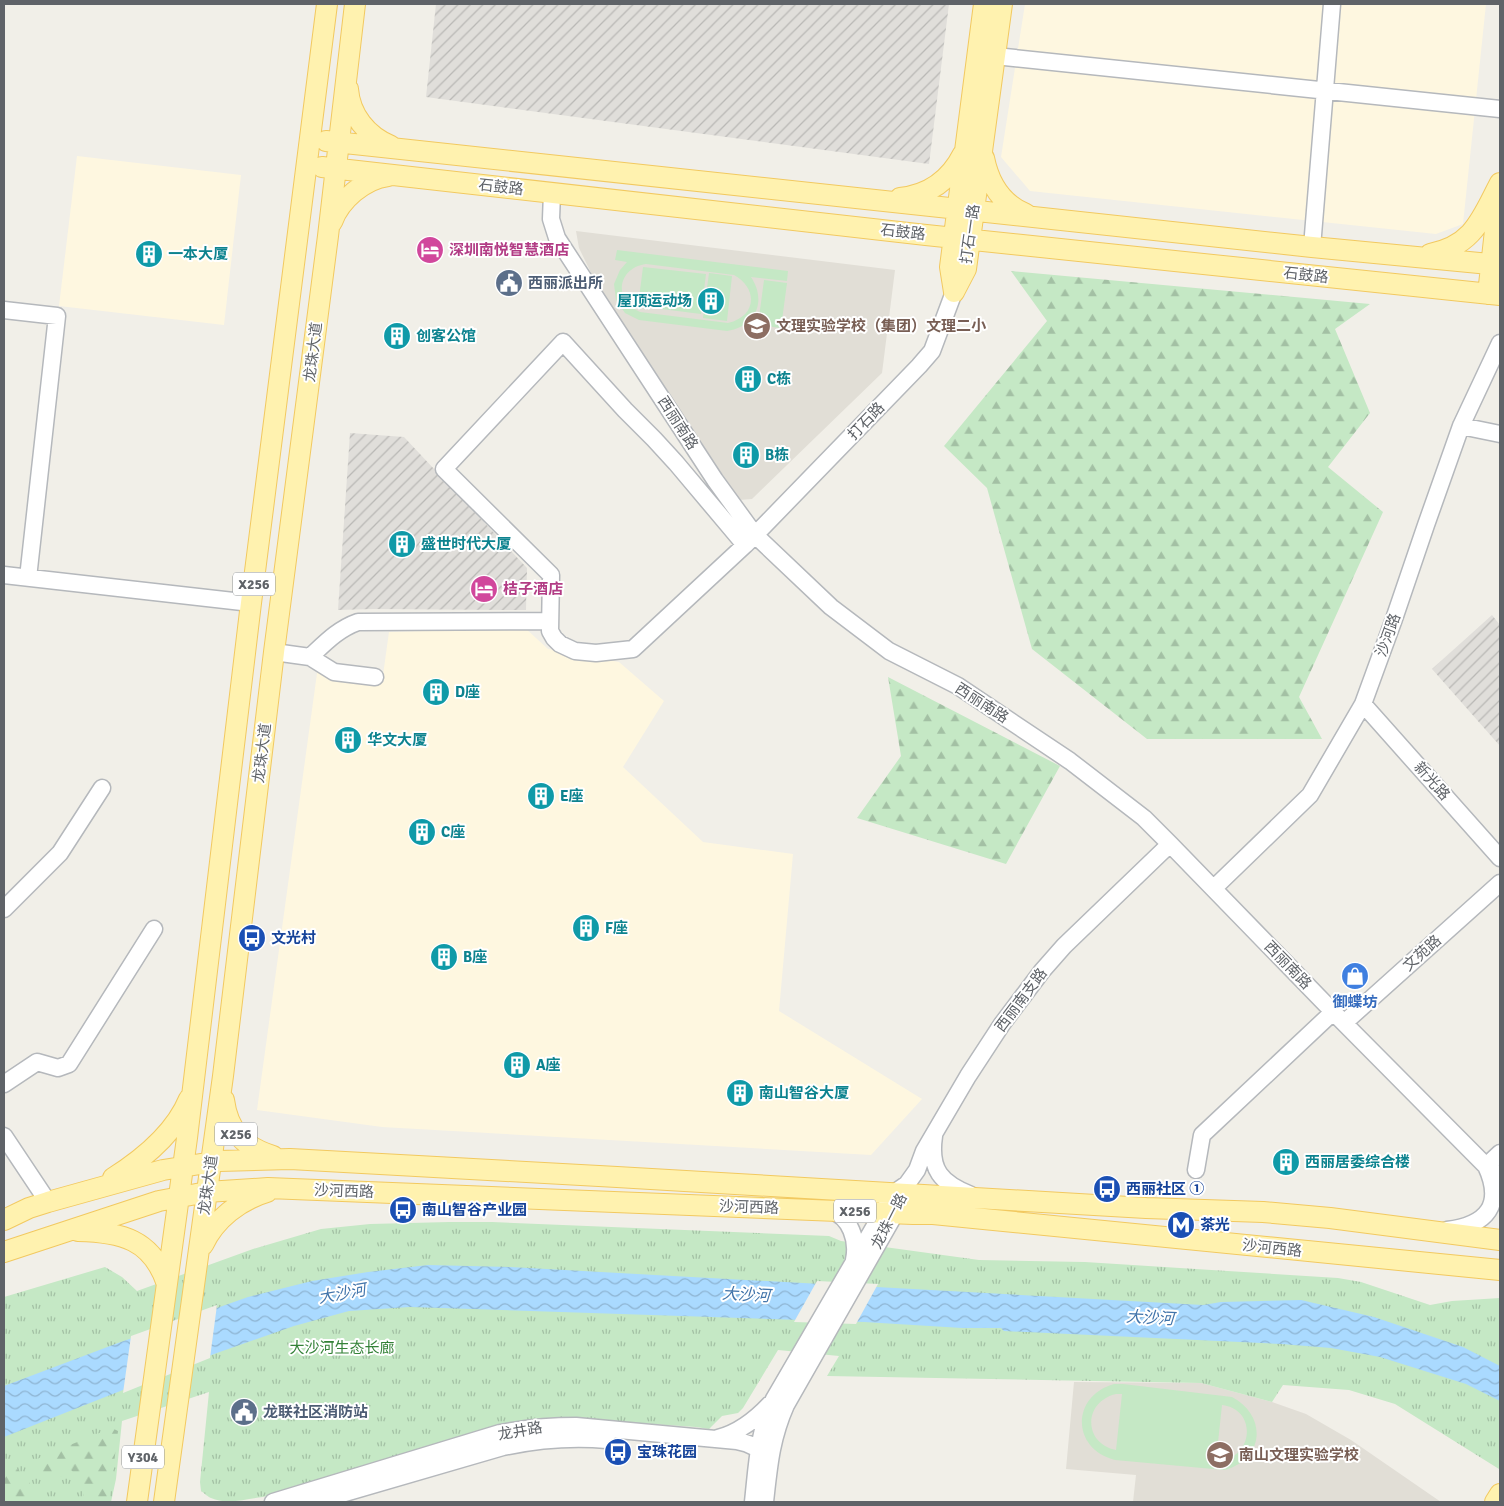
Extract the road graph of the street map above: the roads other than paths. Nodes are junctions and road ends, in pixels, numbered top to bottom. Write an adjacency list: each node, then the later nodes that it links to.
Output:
1 (327, 4): 10 (main road, 龙珠大道 / X256)
2 (355, 4): 7 (main road, 龙珠大道 / X256)
3 (984, 4): 12 (main road, 打石一路)
4 (1002, 4): 6 (main road, 打石一路)
5 (1332, 4): 8 (street)
6 (996, 56): 8 (street); 12 (main road, 打石一路)
7 (346, 75): 11 (main road, 龙珠大道 / X256); 13 (main road)
8 (1324, 91): 9 (street); 25 (street)
9 (1500, 109)
10 (311, 139): 11 (main road, 石鼓路); 14 (main road, 龙珠大道 / X256)
11 (338, 142): 13 (main road, 石鼓路); 15 (main road, 龙珠大道 / X256)
12 (975, 144): 20 (main road); 21 (main road, 打石一路); 22 (main road)
13 (400, 149): 20 (main road, 石鼓路)
14 (307, 165): 15 (main road, 石鼓路); 37 (main road, 龙珠大道 / X256)
15 (336, 168): 16 (main road, 石鼓路); 23 (main road, 龙珠大道 / X256)
16 (397, 176): 19 (main road, 石鼓路); 23 (main road)
17 (1500, 183): 26 (main road)
18 (1500, 188): 27 (main road)
19 (552, 193): 24 (main road, 石鼓路); 34 (street, 西丽南路)
20 (873, 200): 21 (main road, 石鼓路)
21 (966, 210): 22 (main road, 石鼓路); 24 (main road, 打石一路)
22 (1035, 217): 25 (main road, 石鼓路)
23 (328, 236): 39 (main road, 龙珠大道 / X256)
24 (962, 239): 28 (main road, 打石一路); 29 (main road, 石鼓路)
25 (1312, 247): 26 (main road, 石鼓路)
26 (1417, 256): 27 (main road, 石鼓路)
27 (1496, 265): 29 (main road)
28 (954, 292): 34 (street, 打石路)
29 (1494, 294)
30 (4, 310): 36 (street)
31 (1500, 343): 32 (street, 沙河路)
32 (1461, 426): 33 (street); 42 (street, 沙河路)
33 (1500, 434)
34 (750, 540): 38 (street, 打石路); 38 (street); 44 (street, 西丽南路)
35 (4, 575): 36 (street)
36 (28, 578): 37 (street)
37 (251, 603): 53 (main road, 龙珠大道 / X256)
38 (550, 621): 40 (street)
39 (274, 652): 40 (street); 51 (main road, 龙珠大道 / X256)
40 (310, 657): 41 (street)
41 (375, 676)
42 (1363, 704): 45 (street, 新光路); 47 (street, 沙河路)
43 (102, 788): 48 (street)
44 (1170, 844): 47 (street, 西丽南路); 54 (street, 西丽南支路)
45 (1500, 858)
46 (1500, 883): 50 (street, 文苑路)
47 (1214, 888): 50 (street, 西丽南路)
48 (4, 910)
49 (154, 929): 52 (street)
50 (1339, 1018): 60 (street, 西丽南路); 61 (street, 文苑路)
51 (223, 1076): 57 (main road, X256); 58 (main road, 龙珠大道 / X256)
52 (4, 1084)
53 (193, 1088): 59 (main road, 龙珠大道 / X256); 63 (main road)
54 (934, 1134): 67 (street, 西丽南支路); 68 (street)
55 (4, 1136): 69 (street)
56 (1500, 1153): 60 (street)
57 (290, 1159): 58 (main road, 沙河西路); 67 (main road, 沙河西路 / X256)
58 (211, 1161): 59 (main road, 沙河西路); 65 (main road, 龙珠大道 / X256)
59 (184, 1165): 63 (main road, 沙河西路); 66 (main road, 龙珠大道 / X256)
60 (1486, 1166): 62 (street, 西丽南路); 75 (street, 西丽南路)
61 (1196, 1170)
62 (1500, 1176)
63 (95, 1188): 69 (main road, 沙河西路)
64 (284, 1189): 65 (main road, 沙河西路 / X256); 71 (main road, 沙河西路 / X256); 78 (main road)
65 (207, 1192): 66 (main road, 沙河西路 / X256); 78 (main road, 龙珠大道)
66 (179, 1196): 74 (main road, 沙河西路); 81 (main road, 龙珠大道)
67 (897, 1199): 68 (main road, 沙河西路 / X256); 71 (main road, 沙河西路 / X256); 79 (street, 龙珠一路); 80 (main road, 沙河西路 / X256); 84 (street, 龙珠一路)
68 (980, 1199): 75 (main road, 沙河西路 / X256)
69 (48, 1202): 70 (main road, 沙河西路)
70 (29, 1208): 72 (main road); 73 (main road, 沙河西路)
71 (830, 1210): 79 (street)
72 (4, 1212)
73 (4, 1220)
74 (63, 1232): 77 (main road, 沙河西路); 81 (main road)
75 (1433, 1232): 76 (main road, 沙河西路 / X256)
76 (1500, 1240)
77 (4, 1252)
78 (198, 1256): 85 (main road, 龙珠大道)
79 (853, 1264): 82 (street, 龙珠一路)
80 (1500, 1270)
81 (167, 1286): 88 (main road, 龙珠大道 / Y304)
82 (774, 1399): 83 (street); 84 (street, 龙珠一路)
83 (710, 1439): 84 (street, 龙井路); 86 (street, 龙井路)
84 (762, 1458): 86 (street, 龙井路); 93 (street, 龙珠一路); 94 (street, 龙珠一路)
85 (168, 1469): 89 (main road, 龙珠大道); 90 (main road)
86 (367, 1488): 91 (street, 龙井路); 92 (street, 龙井路)
87 (1500, 1494): 95 (main road)
88 (137, 1499)
89 (164, 1502)
90 (179, 1502)
91 (273, 1502)
92 (314, 1502)
93 (753, 1502)
94 (765, 1502)
95 (1495, 1502)

